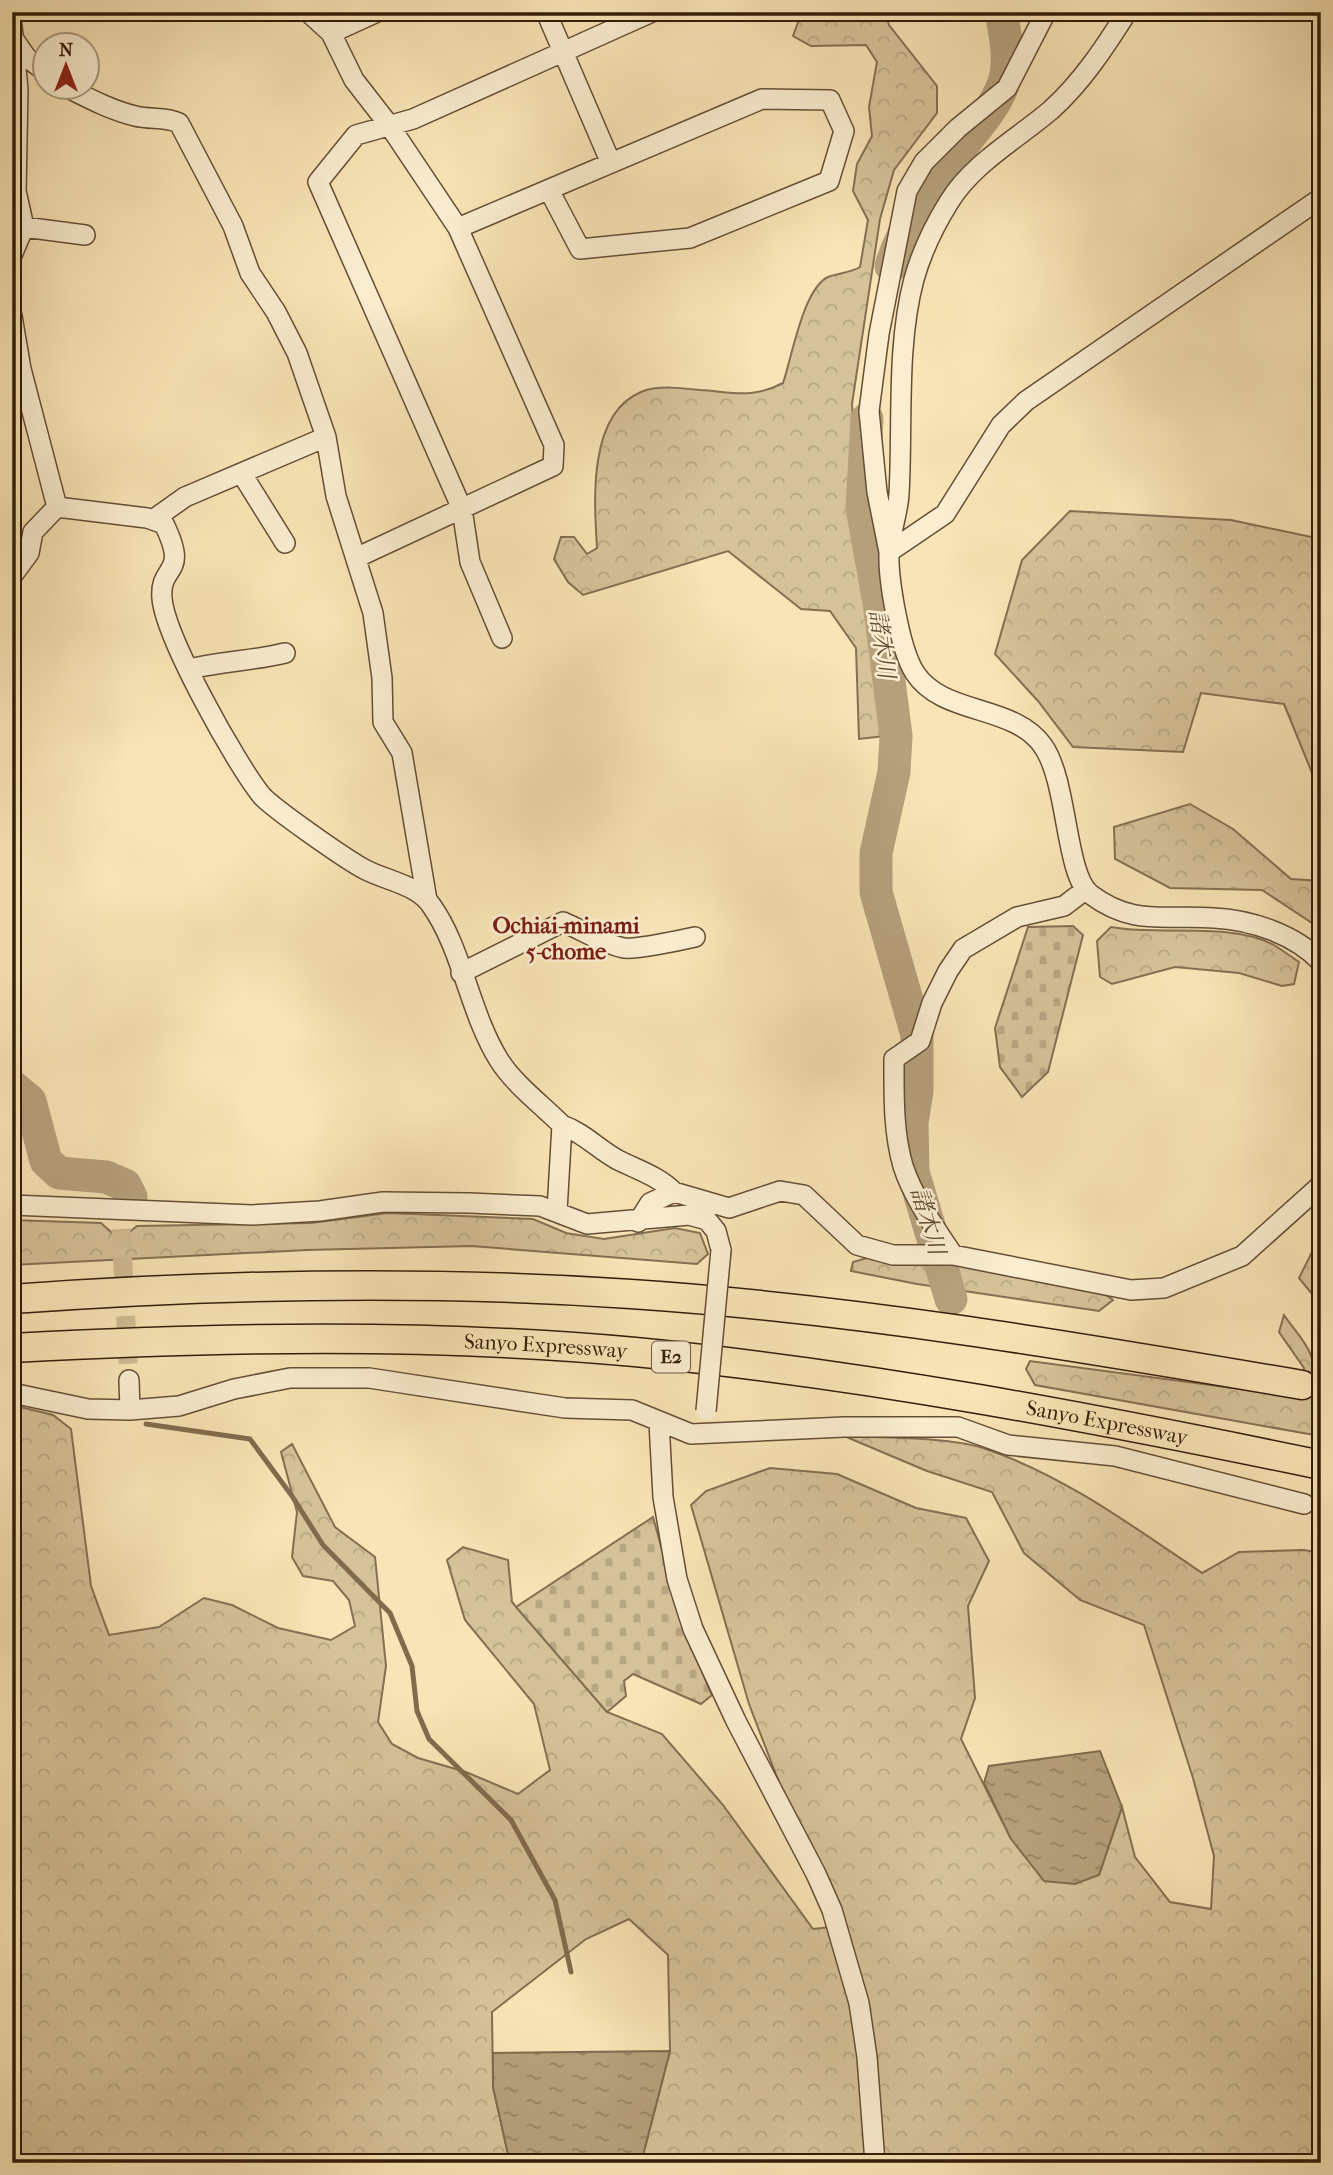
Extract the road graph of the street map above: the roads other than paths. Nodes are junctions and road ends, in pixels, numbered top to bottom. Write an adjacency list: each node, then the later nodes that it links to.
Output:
1 (308, 12): 7 (street)
2 (377, 12): 7 (street)
3 (546, 12): 9 (street)
4 (652, 12): 9 (street)
5 (1046, 12): 27 (street)
6 (1127, 12): 27 (street)
7 (331, 33): 12 (street)
8 (14, 34): 10 (street); 16 (street)
9 (564, 52): 12 (street); 13 (street)
10 (32, 62)
11 (96, 102): 21 (street)
12 (389, 125): 17 (street); 24 (street)
13 (610, 161): 14 (street); 14 (street)
14 (549, 190): 17 (street)
15 (1321, 198): 27 (street)
16 (24, 227): 18 (street); 19 (street)
17 (458, 228): 24 (street)
18 (85, 235)
19 (12, 255)
20 (12, 316): 23 (street)
21 (326, 437): 22 (street); 28 (street)
22 (242, 474): 25 (street); 26 (street)
23 (57, 506): 25 (street); 29 (street)
24 (462, 509): 28 (street); 30 (street)
25 (155, 519): 32 (street)
26 (285, 543)
27 (889, 552): 33 (street)
28 (358, 557): 34 (street)
29 (12, 576)
30 (502, 638)
31 (285, 653): 32 (street)
32 (190, 669): 34 (street)
33 (1085, 890): 36 (street); 46 (street)
34 (427, 900): 37 (street)
35 (695, 937): 37 (street)
36 (1321, 962)
37 (461, 973): 38 (street)
38 (562, 1125): 40 (street); 43 (street)
39 (1321, 1185): 46 (street)
40 (674, 1192): 44 (street); 46 (street)
41 (12, 1205): 42 (street)
42 (119, 1209): 43 (street); 45 (street)
43 (557, 1211): 44 (street)
44 (638, 1222): 54 (street, bridge)
45 (121, 1229)
46 (953, 1255)
47 (12, 1299): 50 (highway)
48 (12, 1348): 55 (highway, Sanyo Expressway / E2)
49 (129, 1380): 52 (street)
50 (1302, 1385)
51 (12, 1393): 52 (street)
52 (130, 1410): 53 (street)
53 (659, 1422): 54 (street); 57 (street)
54 (691, 1434): 56 (street)
55 (1321, 1465)
56 (1304, 1504)
57 (875, 2163)

